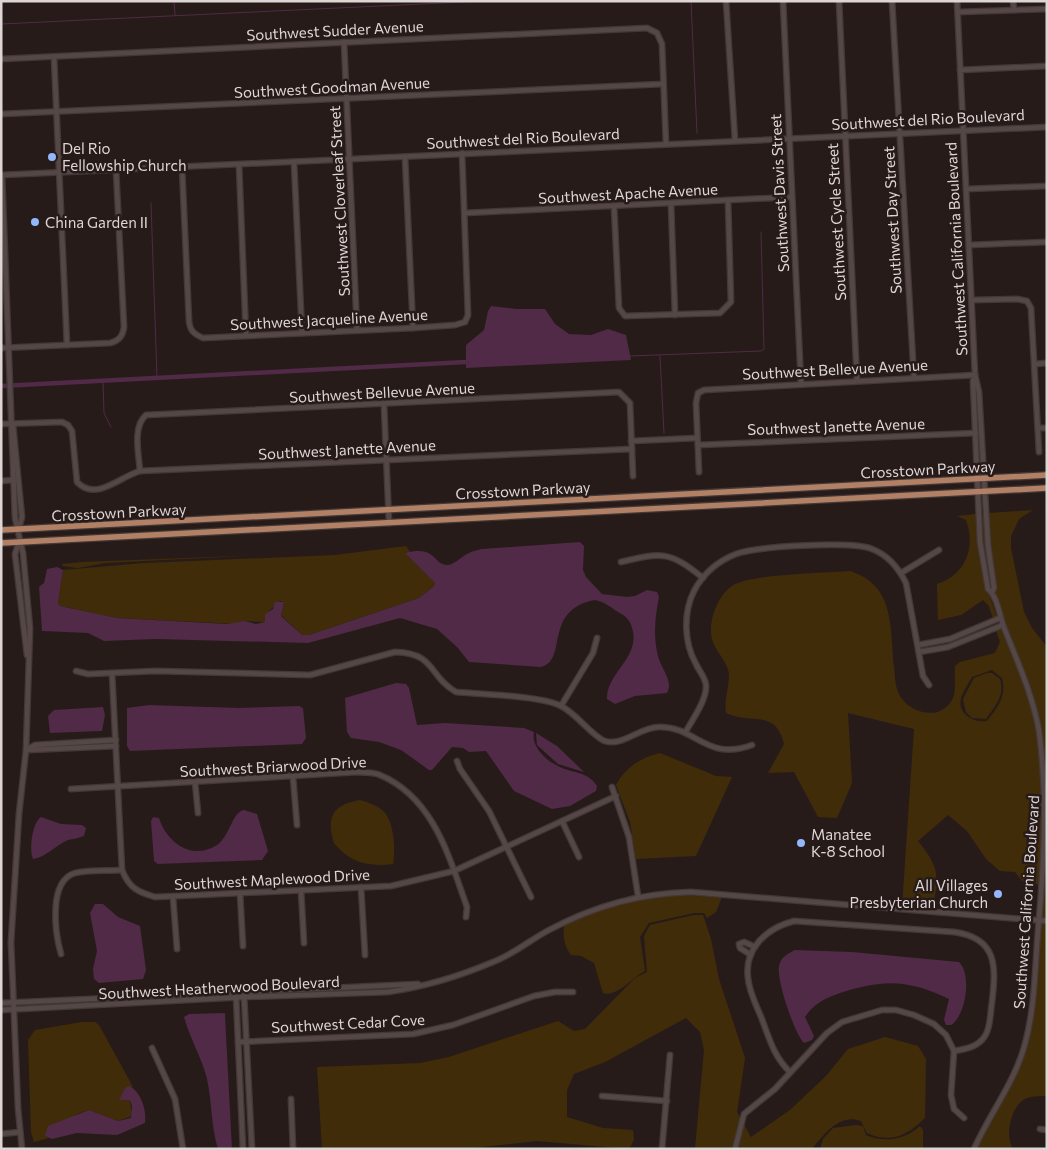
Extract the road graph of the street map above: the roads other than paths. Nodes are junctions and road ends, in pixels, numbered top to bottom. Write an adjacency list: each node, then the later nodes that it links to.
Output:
1 (726, 1): 24 (street)
2 (782, 1): 23 (street, Southwest Davis Street)
3 (839, 1): 22 (street, Southwest Cycle Street)
4 (892, 1): 21 (street, Southwest Day Street)
5 (958, 1): 9 (street, Southwest California Boulevard)
6 (1014, 1): 8 (street)
7 (1047, 9): 8 (street)
8 (1014, 10): 9 (street)
9 (958, 12): 14 (street, Southwest California Boulevard)
10 (344, 42): 11 (street, Southwest Sudder Avenue); 15 (street, Southwest Sudder Avenue); 16 (street, Southwest Cloverleaf Street)
11 (54, 57): 12 (street, Southwest Sudder Avenue); 17 (street)
12 (1, 59)
13 (1047, 66): 14 (street)
14 (960, 70): 20 (street, Southwest California Boulevard)
15 (664, 84): 16 (street, Southwest Goodman Avenue); 25 (street)
16 (346, 100): 17 (street, Southwest Goodman Avenue); 28 (street, Southwest Cloverleaf Street)
17 (56, 111): 18 (street, Southwest Goodman Avenue); 33 (street)
18 (1, 114)
19 (1047, 127): 20 (street, Southwest del Rio Boulevard)
20 (962, 131): 21 (street, Southwest del Rio Boulevard); 36 (street, Southwest California Boulevard)
21 (899, 133): 22 (street, Southwest del Rio Boulevard); 57 (street, Southwest Day Street)
22 (844, 136): 23 (street, Southwest del Rio Boulevard); 58 (street, Southwest Cycle Street)
23 (789, 138): 24 (street, Southwest del Rio Boulevard); 37 (street, Southwest Davis Street)
24 (735, 140): 25 (street, Southwest del Rio Boulevard)
25 (666, 144): 26 (street, Southwest del Rio Boulevard)
26 (462, 153): 27 (street, Southwest del Rio Boulevard); 41 (street)
27 (405, 157): 28 (street, Southwest del Rio Boulevard); 47 (street)
28 (351, 158): 29 (street, Southwest del Rio Boulevard); 48 (street, Southwest Cloverleaf Street)
29 (294, 162): 30 (street, Southwest del Rio Boulevard); 49 (street)
30 (239, 165): 31 (street, Southwest del Rio Boulevard); 50 (street)
31 (182, 167): 32 (street, Southwest del Rio Boulevard); 50 (street, Southwest Jacqueline Avenue)
32 (116, 170): 33 (street, Southwest del Rio Boulevard); 51 (street)
33 (60, 172): 34 (street, Southwest del Rio Boulevard); 51 (street)
34 (2, 175): 44 (street)
35 (1047, 186): 36 (street)
36 (966, 189): 43 (street, Southwest California Boulevard)
37 (792, 197): 38 (street, Southwest Apache Avenue); 59 (street, Southwest Davis Street)
38 (728, 200): 39 (street, Southwest Apache Avenue); 46 (street)
39 (671, 204): 40 (street, Southwest Apache Avenue); 46 (street)
40 (614, 206): 41 (street, Southwest Apache Avenue); 46 (street)
41 (465, 213): 47 (street, Southwest Jacqueline Avenue)
42 (1047, 242): 43 (street)
43 (969, 245): 45 (street, Southwest California Boulevard)
44 (4, 275): 52 (street)
45 (972, 300): 55 (street); 56 (street, Southwest California Boulevard)
46 (675, 315)
47 (412, 328): 48 (street, Southwest Jacqueline Avenue)
48 (357, 330): 49 (street, Southwest Jacqueline Avenue)
49 (302, 333): 50 (street, Southwest Jacqueline Avenue)
50 (246, 335)
51 (67, 345): 52 (street)
52 (10, 347): 53 (street); 61 (street)
53 (1, 348)
54 (1047, 363): 55 (street)
55 (1034, 364): 63 (street)
56 (975, 375): 57 (street, Southwest Bellevue Avenue); 65 (street, Southwest California Boulevard); 76 (street, Southwest California Boulevard)
57 (914, 378): 58 (street, Southwest Bellevue Avenue)
58 (857, 381): 59 (street, Southwest Bellevue Avenue)
59 (801, 383): 66 (street, Southwest Bellevue Avenue)
60 (384, 405): 67 (street, Southwest Bellevue Avenue); 71 (street); 72 (street, Southwest Bellevue Avenue)
61 (13, 423): 62 (street); 72 (street, Southwest Janette Avenue); 78 (street); 86 (street)
62 (1, 424)
63 (1038, 428): 64 (street); 70 (street)
64 (1047, 428)
65 (976, 433): 68 (street, Southwest Janette Avenue); 77 (street, Southwest California Boulevard)
66 (697, 438): 67 (street); 68 (street)
67 (632, 441): 69 (street)
68 (698, 445): 73 (street)
69 (632, 449): 71 (street, Southwest Janette Avenue); 75 (street)
70 (1039, 452)
71 (386, 460): 72 (street, Southwest Janette Avenue); 83 (street)
72 (140, 471)
73 (699, 472)
74 (1047, 475): 76 (main road, Crosstown Parkway)
75 (633, 476)
76 (985, 478): 77 (main road, Crosstown Parkway); 81 (street, Southwest California Boulevard)
77 (977, 479): 82 (street, Southwest California Boulevard); 83 (main road, Crosstown Parkway)
78 (13, 480): 79 (street); 86 (street)
79 (1, 481)
80 (1047, 488): 81 (main road, Crosstown Parkway)
81 (986, 491): 82 (main road, Crosstown Parkway); 93 (street, Southwest California Boulevard)
82 (977, 492): 84 (main road, Crosstown Parkway); 93 (street, Southwest California Boulevard)
83 (388, 510): 84 (street); 86 (main road, Crosstown Parkway)
84 (389, 523): 87 (main road, Crosstown Parkway)
85 (1, 530): 86 (main road, Crosstown Parkway)
86 (18, 530): 87 (street)
87 (19, 542): 88 (main road, Crosstown Parkway); 107 (street)
88 (1, 543)
89 (939, 550): 91 (street)
90 (621, 562): 92 (street)
91 (901, 572): 92 (street); 97 (street)
92 (703, 578): 103 (street)
93 (992, 592): 94 (street, Southwest California Boulevard)
94 (1000, 618): 95 (street, Southwest California Boulevard); 97 (street)
95 (1003, 625): 98 (street); 129 (street, Southwest California Boulevard)
96 (597, 638): 102 (street)
97 (918, 645): 98 (street)
98 (919, 652): 101 (street)
99 (76, 671): 100 (street)
100 (112, 673): 102 (street); 104 (street)
101 (929, 685)
102 (561, 706): 103 (street)
103 (685, 733): 105 (street)
104 (116, 740): 106 (street); 107 (street)
105 (752, 745)
106 (116, 746): 107 (street); 111 (street)
107 (26, 750): 141 (street)
108 (457, 761): 118 (street)
109 (293, 777): 110 (street, Southwest Briarwood Drive); 117 (street); 121 (street, Southwest Briarwood Drive)
110 (195, 782): 111 (street, Southwest Briarwood Drive); 115 (street)
111 (118, 785): 113 (street, Southwest Briarwood Drive); 120 (street)
112 (612, 787): 114 (street)
113 (71, 789)
114 (616, 796): 116 (street, Southwest Maplewood Drive); 125 (street)
115 (198, 813)
116 (562, 821): 118 (street, Southwest Maplewood Drive); 119 (street)
117 (297, 826)
118 (506, 848): 121 (street, Southwest Maplewood Drive); 127 (street)
119 (579, 857)
120 (122, 870): 126 (street, Southwest Maplewood Drive); 135 (street)
121 (454, 871): 122 (street, Southwest Maplewood Drive); 128 (street, Southwest Briarwood Drive)
122 (361, 887): 123 (street, Southwest Maplewood Drive); 136 (street)
123 (302, 890): 124 (street, Southwest Maplewood Drive); 131 (street)
124 (240, 893): 126 (street, Southwest Maplewood Drive); 132 (street)
125 (638, 896): 129 (street, Southwest Heatherwood Boulevard); 139 (street, Southwest Heatherwood Boulevard)
126 (174, 897): 134 (street)
127 (531, 897)
128 (466, 917)
129 (1039, 921): 130 (street, Southwest Heatherwood Boulevard); 166 (street, Southwest California Boulevard)
130 (1046, 921)
131 (304, 943)
132 (243, 946)
133 (755, 947): 137 (street); 137 (street); 148 (street)
134 (177, 949)
135 (61, 954)
136 (365, 955)
137 (751, 955): 150 (street)
138 (573, 992): 146 (street, Southwest Cedar Cove)
139 (244, 994): 140 (street, Southwest Heatherwood Boulevard); 146 (street)
140 (236, 995): 141 (street, Southwest Heatherwood Boulevard); 143 (street, Southwest Heatherwood Boulevard); 145 (street)
141 (13, 1001): 142 (street, Southwest Heatherwood Boulevard); 143 (street)
142 (1, 1003)
143 (14, 1009): 144 (street, Southwest Heatherwood Boulevard); 157 (street)
144 (1, 1010)
145 (238, 1042): 146 (street, Southwest Cedar Cove); 161 (street)
146 (246, 1042): 162 (street)
147 (152, 1048): 160 (street)
148 (954, 1051): 150 (street); 154 (street)
149 (670, 1054): 153 (street)
150 (790, 1072): 165 (street)
151 (602, 1096): 153 (street)
152 (291, 1099): 163 (street)
153 (667, 1101): 164 (street)
154 (964, 1118)
155 (1040, 1129): 156 (street)
156 (1047, 1130)
157 (20, 1132): 158 (street); 159 (street)
158 (1, 1134)
159 (22, 1149)
160 (183, 1149)
161 (244, 1149)
162 (252, 1149)
163 (293, 1149)
164 (662, 1149)
165 (734, 1149)
166 (974, 1149)

